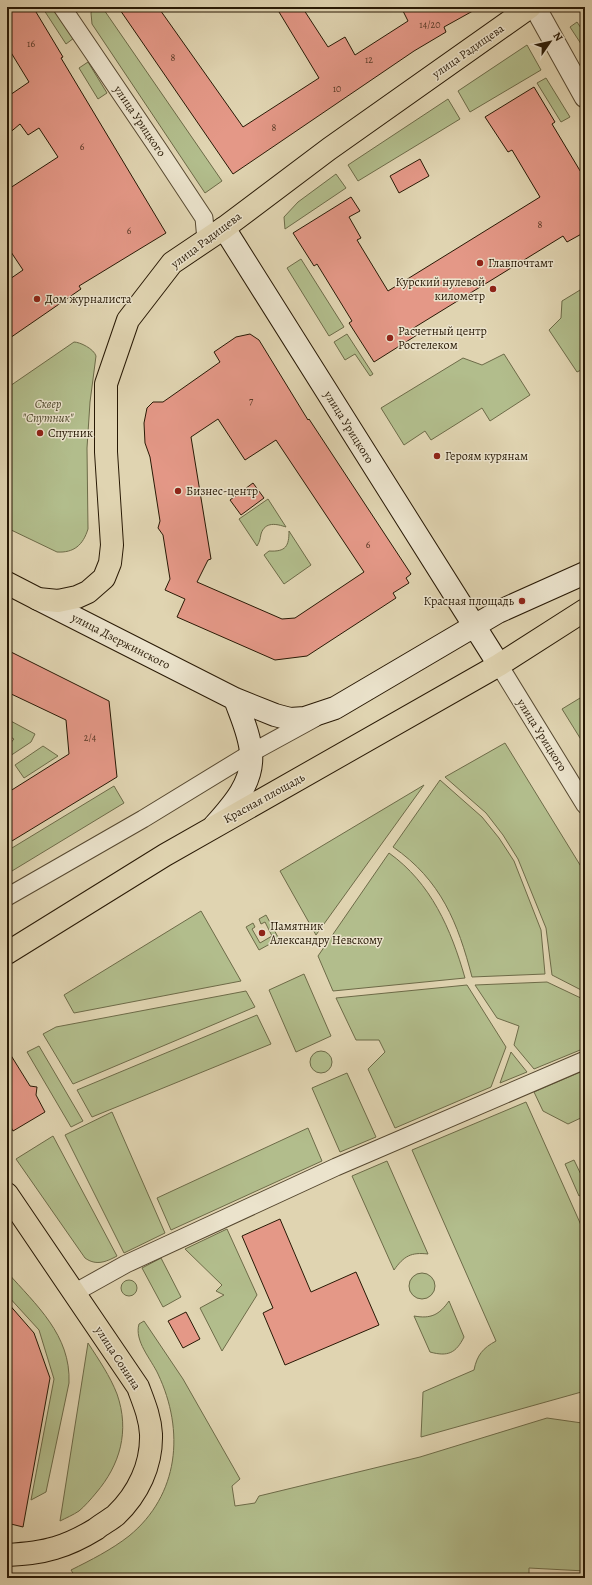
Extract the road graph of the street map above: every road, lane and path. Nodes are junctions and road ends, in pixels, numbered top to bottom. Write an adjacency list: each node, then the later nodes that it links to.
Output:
1 (62, 7): 6 (street, улица Урицкого)
2 (530, 7): 5 (main road, улица Радищева)
3 (535, 7): 4 (street)
4 (585, 96)
5 (224, 228): 6 (main road, улица Радищева); 11 (main road, улица Урицкого)
6 (206, 240): 9 (main road, улица Радищева)
7 (585, 573): 11 (main road, улица Дзержинского)
8 (7, 583): 9 (main road, улица Дзержинского)
9 (38, 599): 13 (main road, улица Дзержинского)
10 (585, 610): 12 (main road, Красная площадь)
11 (474, 627): 12 (main road, улица Урицкого); 14 (main road, улица Дзержинского)
12 (499, 665): 16 (street, улица Урицкого); 17 (main road, Красная площадь)
13 (235, 699): 14 (main road, улица Дзержинского); 15 (main road)
14 (335, 708): 15 (street)
15 (251, 753): 17 (main road); 18 (street)
16 (585, 805)
17 (214, 826): 19 (main road, Красная площадь)
18 (7, 897)
19 (7, 953)
20 (585, 1060): 22 (street)
21 (7, 1194): 22 (main road, улица Сонина)
22 (74, 1294): 23 (main road, улица Сонина)
23 (7, 1555)

